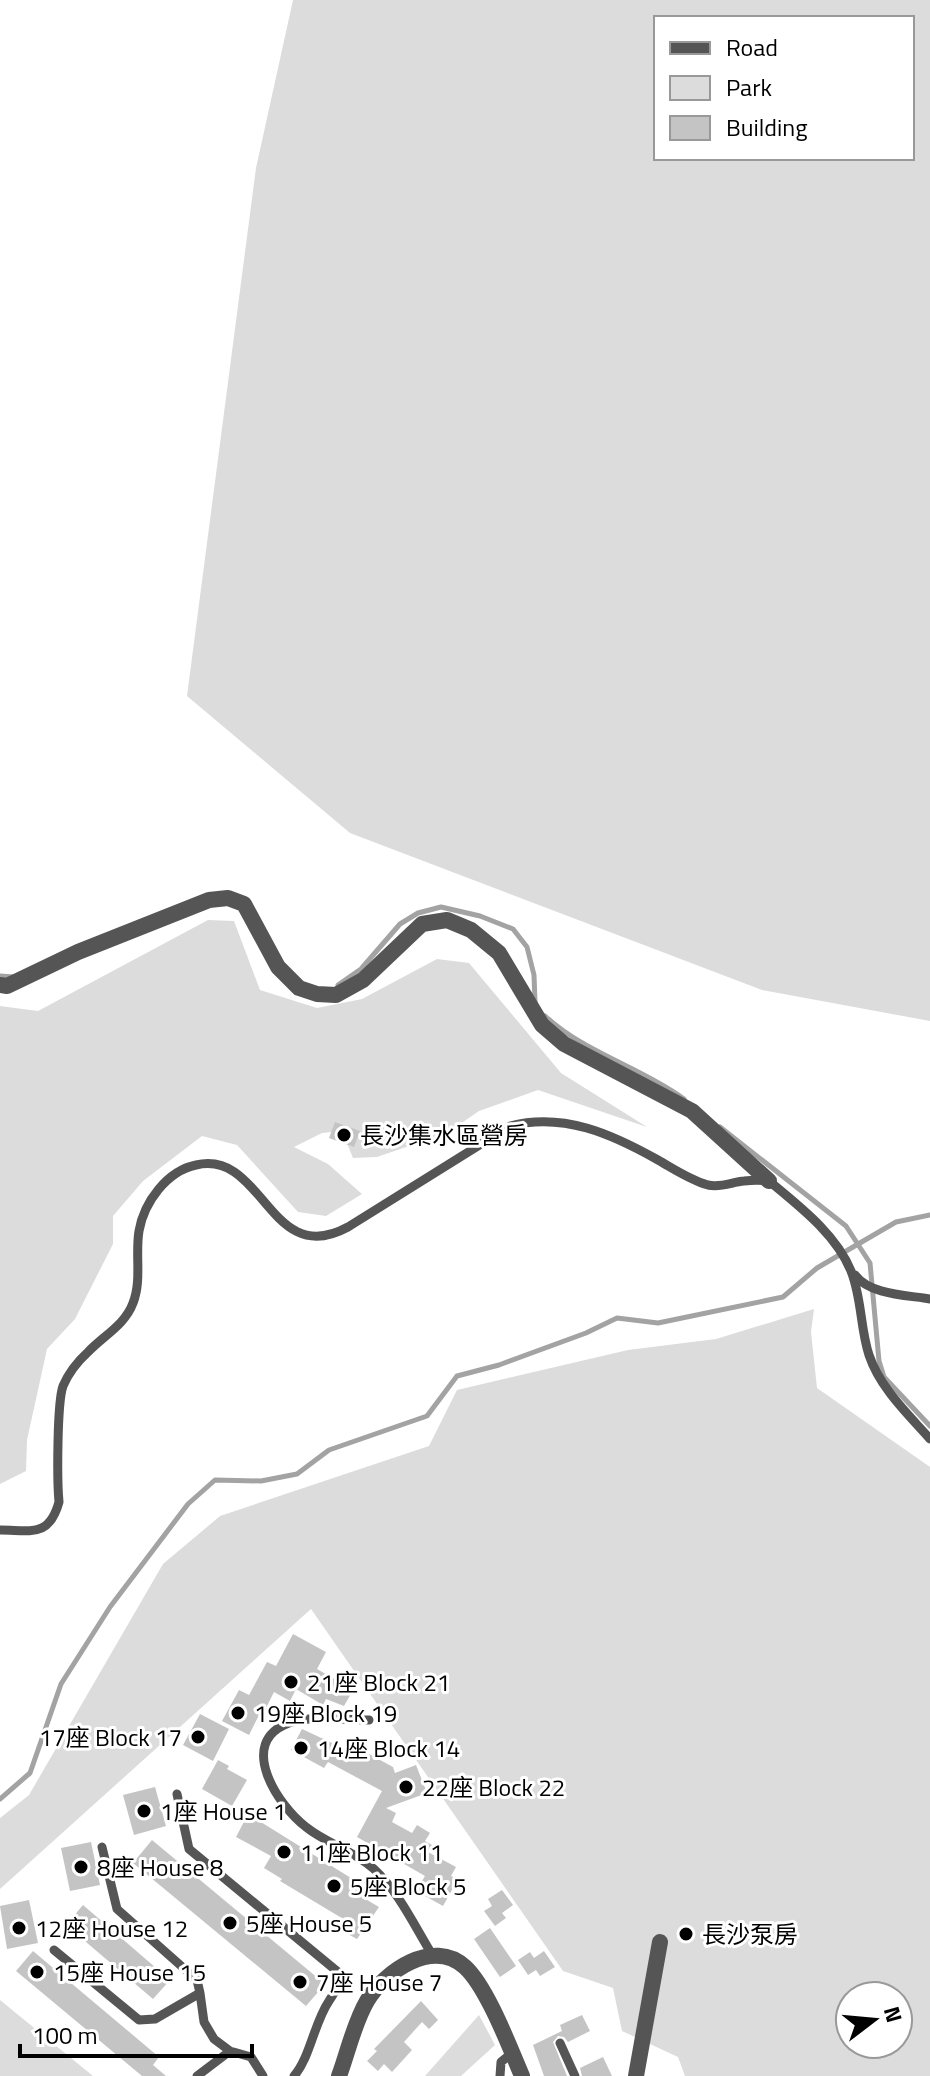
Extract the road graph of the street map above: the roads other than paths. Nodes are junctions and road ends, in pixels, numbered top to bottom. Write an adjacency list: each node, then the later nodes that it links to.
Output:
1 (0, 985): 2 (street)
2 (769, 1181): 3 (lane); 6 (lane)
3 (848, 1266): 4 (lane); 5 (lane)
4 (930, 1299)
5 (930, 1439)
6 (0, 1530)
7 (369, 1720): 12 (lane)
8 (177, 1794): 19 (lane)
9 (102, 1847): 13 (lane)
10 (660, 1942): 24 (street)
11 (54, 1950): 13 (lane)
12 (433, 1956): 16 (street); 20 (street)
13 (200, 1993): 15 (lane)
14 (560, 2043): 23 (lane)
15 (230, 2051): 17 (lane); 18 (lane)
16 (512, 2053): 21 (lane); 22 (street)
17 (197, 2076)
18 (263, 2076)
19 (294, 2076)
20 (339, 2076)
21 (500, 2076)
22 (522, 2076)
23 (575, 2076)
24 (636, 2076)

